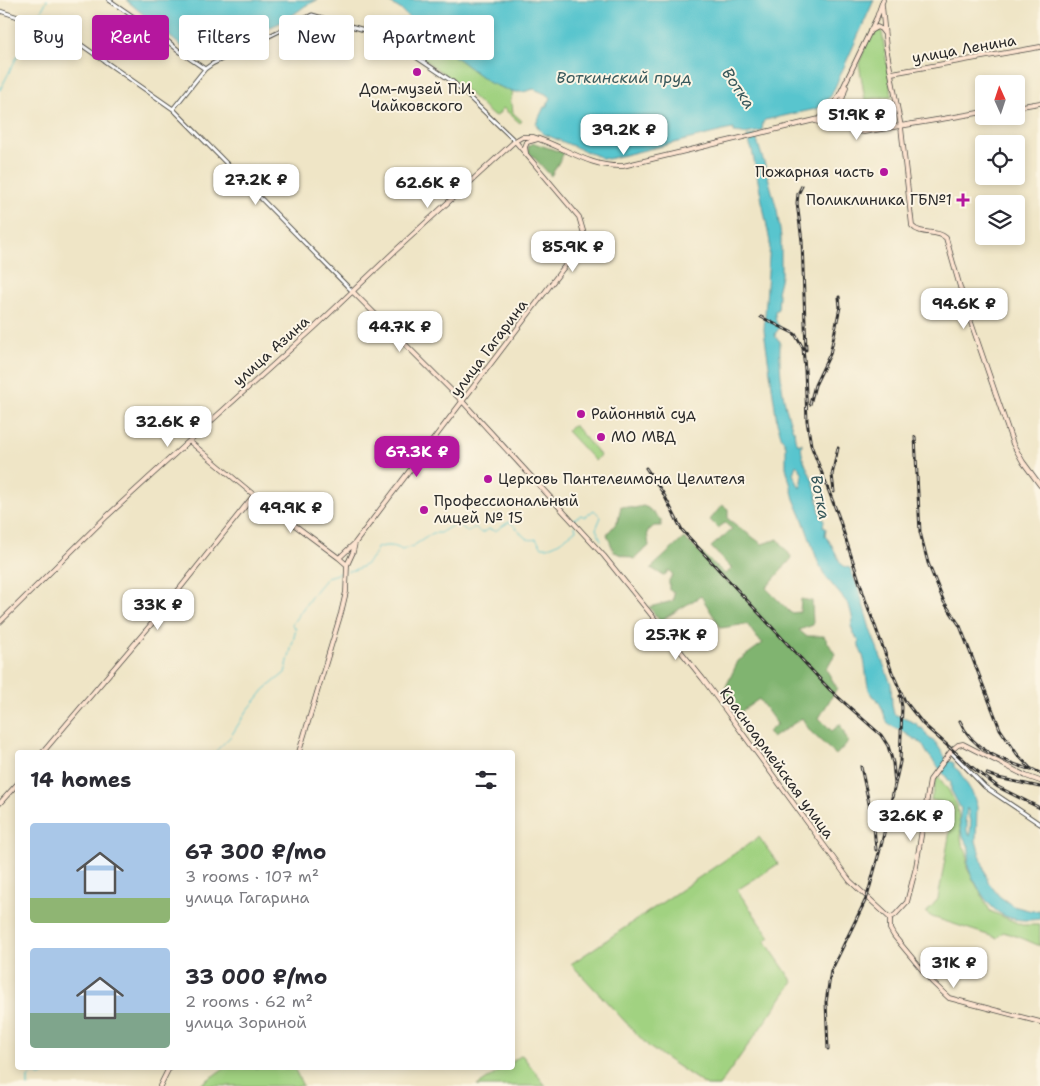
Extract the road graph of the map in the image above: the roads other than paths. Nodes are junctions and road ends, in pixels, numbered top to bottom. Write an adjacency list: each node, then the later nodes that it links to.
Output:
1 (109, 0): 7 (street)
2 (883, 0): 4 (main road); 5 (main road)
3 (0, 11): 12 (street, Красноармейская улица)
4 (868, 33): 5 (main road); 9 (main road)
5 (885, 34): 8 (main road)
6 (1040, 47): 8 (main road, улица Ленина)
7 (205, 69): 12 (street); 18 (street)
8 (892, 73): 16 (main road)
9 (850, 75): 14 (main road); 15 (main road)
10 (1040, 103): 11 (main road)
11 (1025, 106)
12 (173, 109): 20 (street, Красноармейская улица)
13 (975, 114): 16 (main road)
14 (815, 121): 15 (main road); 17 (main road)
15 (834, 126): 16 (main road)
16 (901, 127): 23 (main road)
17 (540, 140): 18 (main road); 19 (main road)
18 (516, 141): 19 (main road, улица Гагарина); 20 (main road, улица Азина)
19 (527, 155): 21 (main road, улица Гагарина)
20 (352, 291): 21 (main road, Красноармейская улица); 22 (main road, улица Азина)
21 (462, 401): 25 (main road, улица Гагарина); 36 (main road, Красноармейская улица)
22 (189, 440): 24 (main road); 28 (main road, улица Азина)
23 (1040, 485)
24 (254, 495): 26 (main road); 29 (main road)
25 (355, 542): 26 (main road); 27 (main road)
26 (339, 558): 27 (main road)
27 (346, 565): 30 (main road)
28 (0, 622)
29 (45, 750)
30 (300, 750)
31 (950, 753): 32 (main road); 35 (street); 36 (main road)
32 (1040, 781)
33 (15, 786): 34 (main road)
34 (0, 803)
35 (1040, 824)
36 (890, 918): 37 (main road)
37 (1040, 1022)
38 (168, 1070): 39 (main road)
39 (160, 1086)

